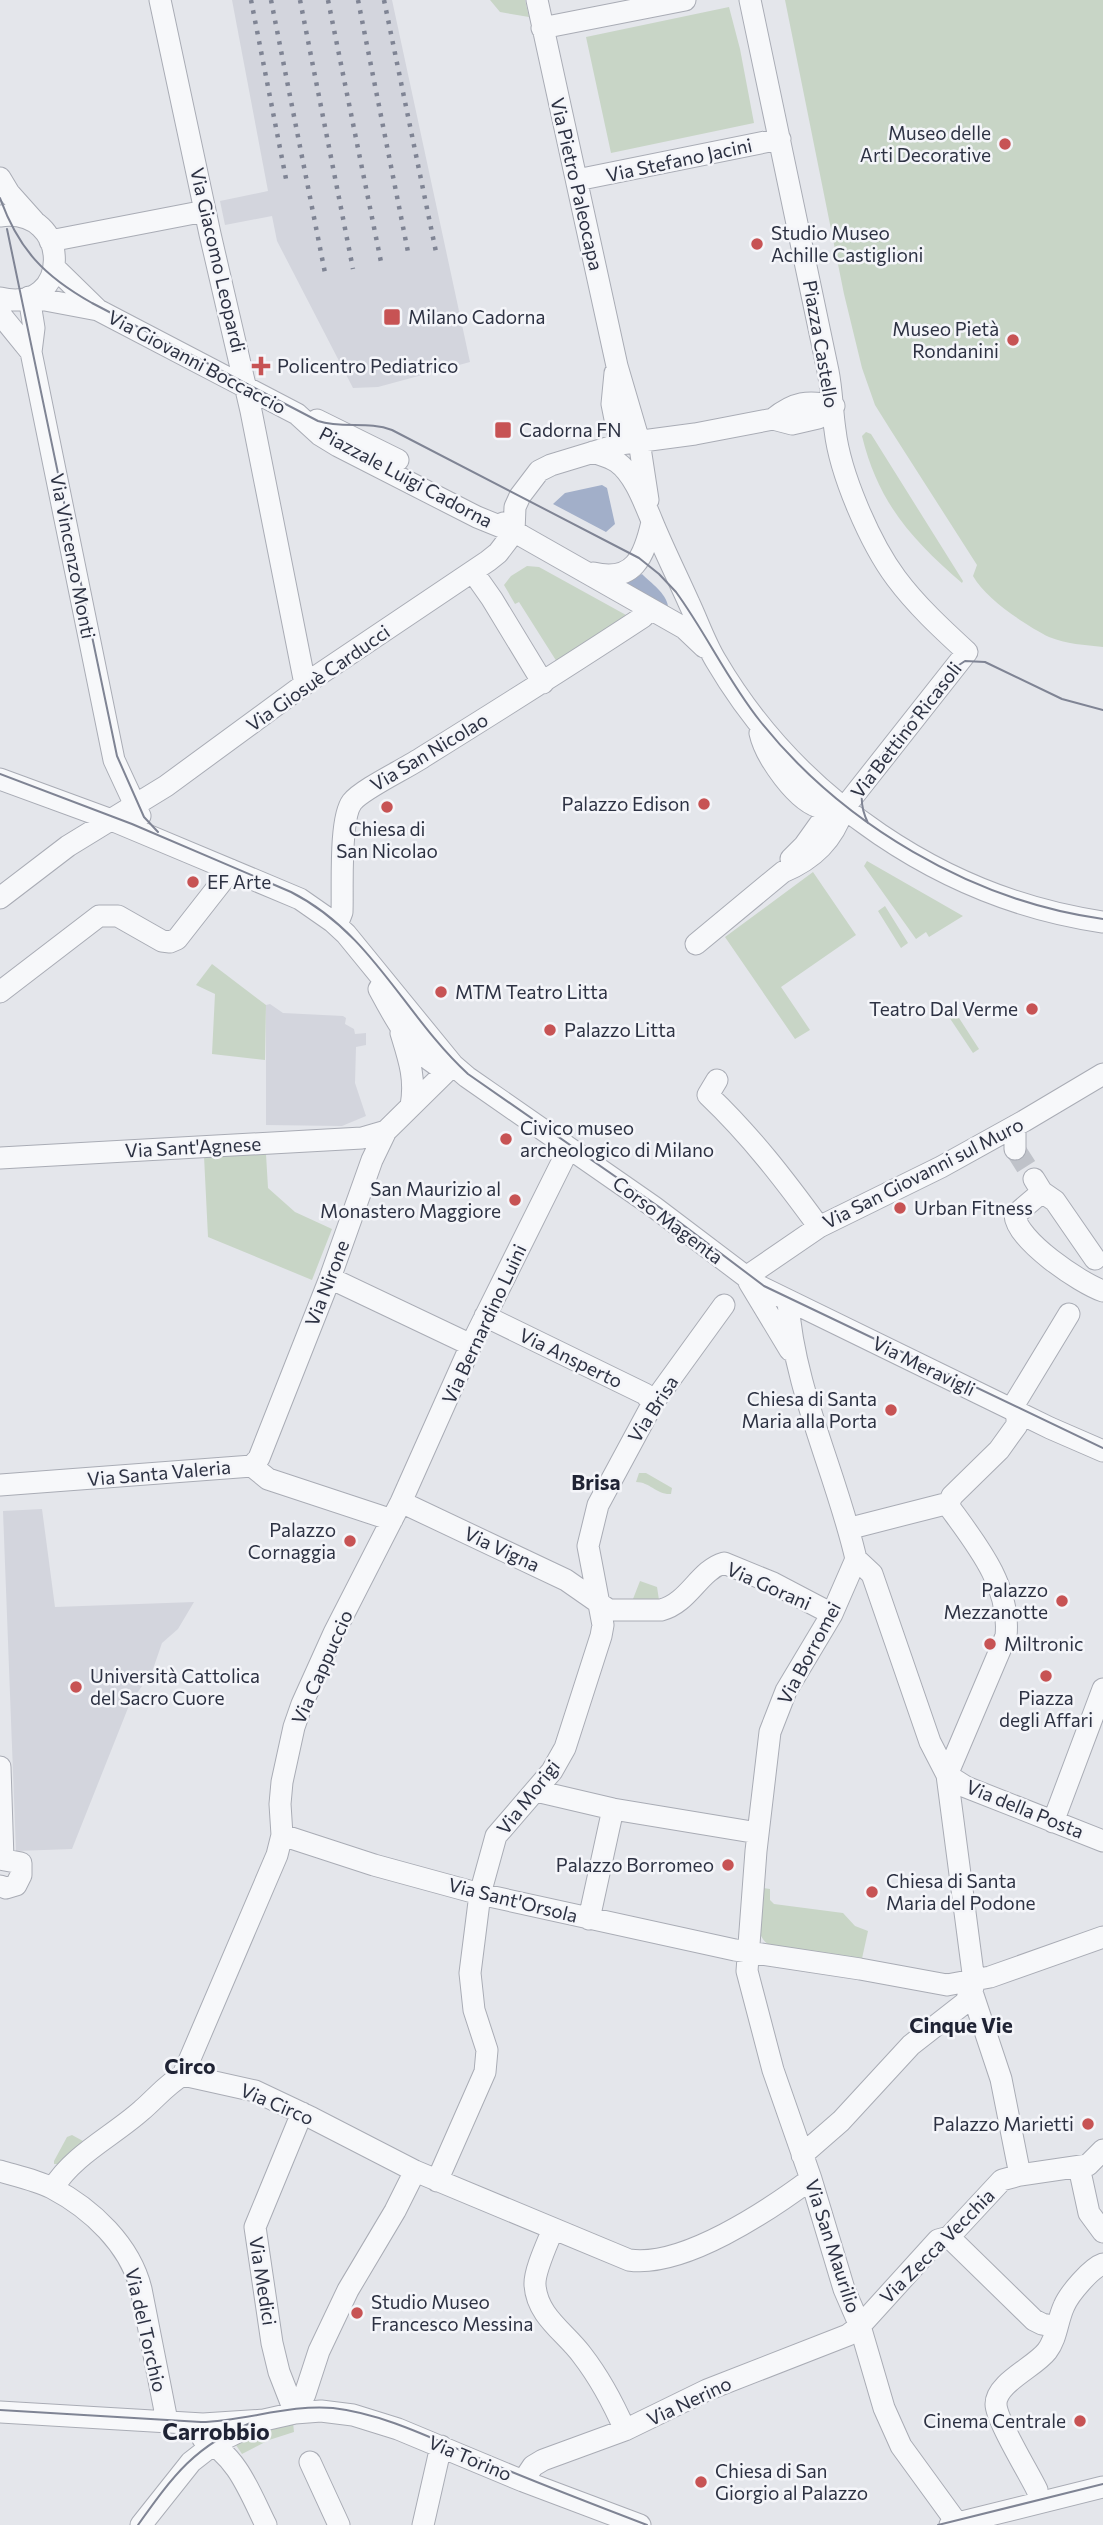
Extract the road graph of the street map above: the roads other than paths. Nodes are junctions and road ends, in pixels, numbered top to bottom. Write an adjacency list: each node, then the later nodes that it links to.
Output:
1 (160, 0): 9 (street, Via Giacomo Leopardi)
2 (537, 0): 5 (street, Via Pietro Paleocapa)
3 (685, 0): 5 (street)
4 (750, 0): 6 (street, Piazza Castello)
5 (542, 28): 8 (street, Via Pietro Paleocapa)
6 (780, 139): 8 (street, Via Stefano Jacini); 21 (street, Piazza Castello)
7 (0, 178): 11 (street)
8 (577, 180): 18 (street, Via Pietro Paleocapa)
9 (205, 211): 12 (street); 20 (street, Via Giacomo Leopardi)
10 (0, 216): 11 (street)
11 (35, 223): 12 (street)
12 (50, 241): 13 (street)
13 (55, 268): 14 (street); 16 (street, Via Giovanni Boccaccio)
14 (29, 297): 15 (street, Via Giovanni Boccaccio); 16 (street, Via Giovanni Boccaccio); 19 (street, Via Vincenzo Monti)
15 (0, 298)
16 (98, 310): 20 (street, Via Giovanni Boccaccio)
17 (0, 314): 19 (street, Via Vincenzo Monti)
18 (611, 339): 23 (street, Piazzale Luigi Cadorna)
19 (31, 352): 38 (street, Via Vincenzo Monti)
20 (244, 386): 22 (street, Via Giovanni Boccaccio); 33 (street, Via Giacomo Leopardi)
21 (834, 406): 23 (street); 30 (street, Piazza Castello)
22 (297, 414): 26 (street, Piazzale Luigi Cadorna)
23 (629, 442): 24 (street, Piazzale Luigi Cadorna); 25 (street, Piazzale Luigi Cadorna)
24 (593, 452): 25 (street, Piazzale Luigi Cadorna); 26 (street, Piazzale Luigi Cadorna)
25 (651, 518): 27 (street, Piazzale Luigi Cadorna); 31 (street, Piazzale Luigi Cadorna)
26 (514, 532): 27 (street, Piazzale Luigi Cadorna); 28 (street, Piazzale Luigi Cadorna)
27 (570, 562): 31 (street, Piazzale Luigi Cadorna)
28 (473, 572): 32 (street); 33 (street, Via Giosuè Carducci)
29 (643, 617): 32 (street)
30 (967, 652): 39 (street, Via Bettino Ricasoli)
31 (715, 659): 34 (street)
32 (543, 683): 47 (street, Via San Nicolao)
33 (305, 684): 38 (street, Via Giosuè Carducci)
34 (759, 724): 37 (street); 39 (street)
35 (0, 779): 40 (street, Corso Magenta)
36 (0, 790): 40 (street)
37 (801, 797): 39 (street); 41 (street)
38 (134, 804): 40 (street, Via Giosuè Carducci); 42 (street, Via Vincenzo Monti)
39 (852, 815): 41 (street); 44 (street); 46 (street)
40 (109, 819): 42 (street, Corso Magenta); 45 (street)
41 (813, 835): 44 (street)
42 (173, 845): 43 (street, Corso Magenta)
43 (231, 870): 47 (street, Corso Magenta); 50 (street)
44 (783, 872): 48 (street)
45 (0, 898)
46 (1103, 922)
47 (337, 925): 49 (street, Corso Magenta)
48 (696, 944)
49 (362, 952): 51 (street, Corso Magenta); 52 (street, Corso Magenta)
50 (0, 992)
51 (398, 1024): 52 (street, Corso Magenta); 55 (street)
52 (453, 1065): 55 (street, Via Nirone); 58 (street, Corso Magenta)
53 (1103, 1074): 56 (street, Via San Giovanni sul Muro)
54 (717, 1080): 61 (street)
55 (411, 1106): 57 (street, Via Nirone)
56 (1015, 1126): 59 (street); 61 (street, Via San Giovanni sul Muro)
57 (386, 1131): 60 (street, Via Sant'Agnese); 64 (street, Via Nirone)
58 (569, 1148): 63 (street, Corso Magenta); 69 (street, Via Bernardino Luini)
59 (1015, 1149)
60 (0, 1158)
61 (819, 1227): 63 (street, Via San Giovanni sul Muro)
62 (1099, 1254): 65 (street); 65 (street)
63 (746, 1277): 66 (street, Via Meravigli); 71 (street)
64 (330, 1278): 70 (street); 75 (street, Via Nirone)
65 (1094, 1288)
66 (788, 1301): 71 (street); 73 (street, Via Meravigli)
67 (724, 1305): 72 (street, Via Brisa)
68 (1069, 1314): 73 (street)
69 (485, 1316): 70 (street, Via Bernardino Luini); 72 (street, Via Ansperto)
70 (471, 1345): 78 (street, Via Bernardino Luini)
71 (797, 1362): 80 (street)
72 (653, 1403): 81 (street, Via Brisa)
73 (1012, 1408): 74 (street, Via Meravigli); 77 (street)
74 (1103, 1451)
75 (252, 1466): 76 (street, Via Santa Valeria); 78 (street, Via Santa Valeria)
76 (0, 1485)
77 (949, 1503): 79 (street); 85 (street)
78 (397, 1511): 81 (street, Via Vigna); 90 (street, Via Cappuccio)
79 (859, 1526)
80 (856, 1559): 82 (street, Via Borromei); 85 (street)
81 (599, 1603): 82 (street, Via Gorani); 86 (street, Via Morigi)
82 (832, 1614): 89 (street, Via Borromei)
83 (1103, 1689): 88 (street)
84 (0, 1767): 92 (street)
85 (947, 1775): 88 (street, Via della Posta); 98 (street)
86 (536, 1791): 87 (street); 94 (street, Via Morigi)
87 (613, 1809): 89 (street); 95 (street)
88 (1053, 1822): 91 (street, Via della Posta)
89 (758, 1833): 97 (street, Via Borromei)
90 (282, 1835): 94 (street, Via Sant'Orsola); 99 (street, Via Cappuccio)
91 (1103, 1841)
92 (2, 1859): 93 (street)
93 (0, 1886)
94 (480, 1894): 95 (street, Via Sant'Orsola); 108 (street, Via Morigi)
95 (589, 1919): 97 (street, Via Sant'Orsola)
96 (1103, 1937): 98 (street, Via Sant'Orsola)
97 (748, 1952): 98 (street, Via Sant'Orsola); 102 (street, Via San Maurilio)
98 (974, 1981): 102 (street); 106 (street)
99 (183, 2075): 100 (street, Via Circo); 109 (street)
100 (302, 2113): 105 (street, Via Circo); 117 (street, Via Medici)
101 (1102, 2151): 103 (street)
102 (802, 2155): 107 (street, Via San Maurilio)
103 (1079, 2167): 106 (street); 111 (street)
104 (0, 2171): 109 (street, Via del Torchio)
105 (415, 2171): 108 (street, Via Circo); 117 (street)
106 (1020, 2175): 112 (street, Via Zecca Vecchia)
107 (811, 2179): 110 (street, Via Circo); 114 (street, Via San Maurilio)
108 (437, 2181): 110 (street, Via Circo)
109 (53, 2188): 119 (street, Via del Torchio)
110 (553, 2229): 120 (street)
111 (1103, 2232)
112 (949, 2237): 114 (street, Via Zecca Vecchia); 115 (street)
113 (1097, 2267): 115 (street)
114 (860, 2326): 120 (street, Via Nerino); 128 (street, Via San Maurilio)
115 (1057, 2327): 126 (street)
116 (0, 2412): 119 (street)
117 (295, 2413): 118 (street); 122 (street, Via Torino)
118 (264, 2420): 119 (street); 121 (street)
119 (167, 2421): 121 (street)
120 (625, 2431): 124 (street, Via Nerino)
121 (214, 2444): 129 (street); 130 (street); 131 (street)
122 (441, 2446): 124 (street, Via Torino); 133 (street)
123 (310, 2462): 132 (street)
124 (523, 2481): 134 (street, Via Torino)
125 (1103, 2487): 127 (street)
126 (1037, 2490)
127 (1003, 2519): 128 (street)
128 (953, 2524)
129 (141, 2525)
130 (158, 2525)
131 (267, 2525)
132 (339, 2525)
133 (423, 2525)
134 (640, 2525)

